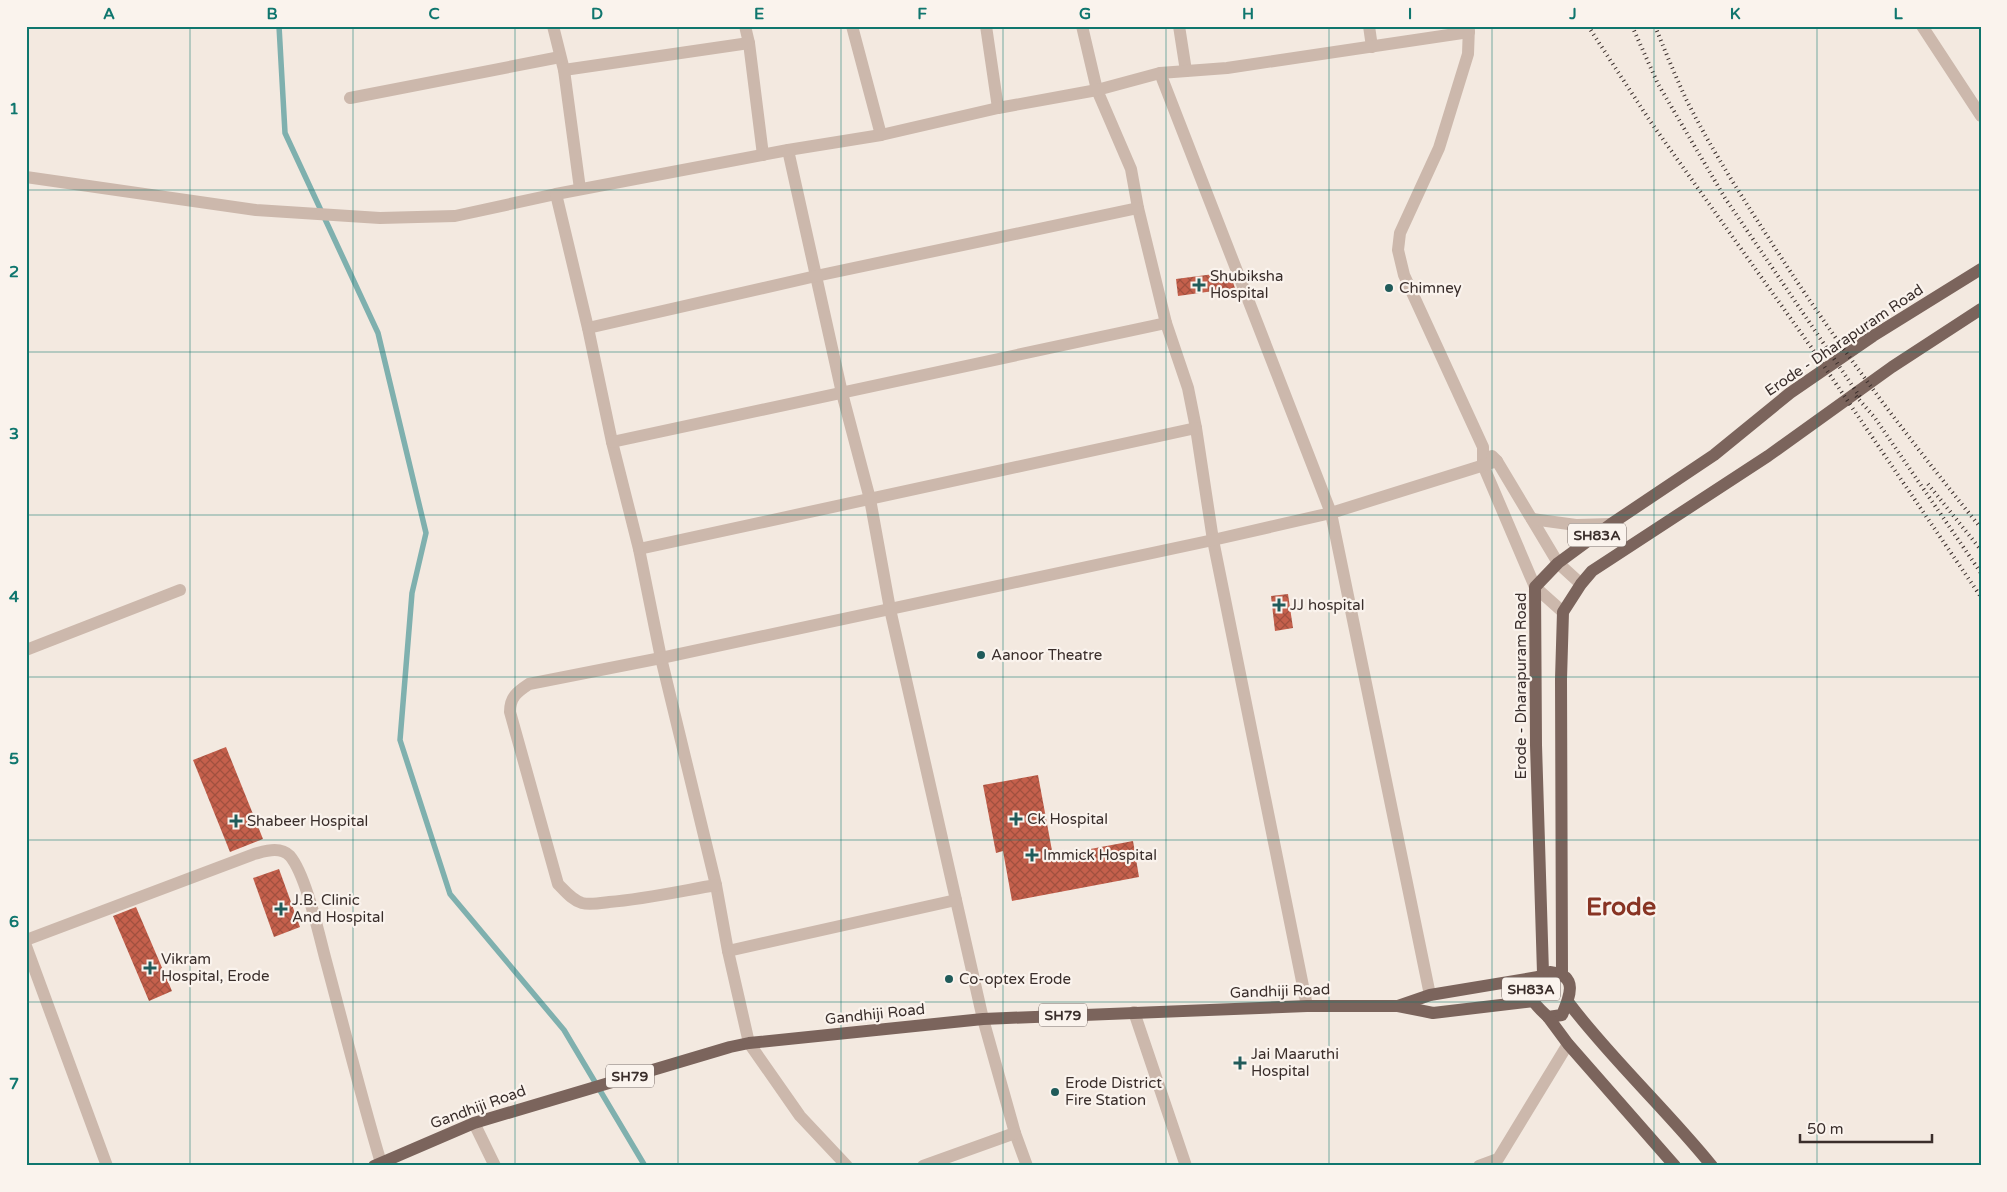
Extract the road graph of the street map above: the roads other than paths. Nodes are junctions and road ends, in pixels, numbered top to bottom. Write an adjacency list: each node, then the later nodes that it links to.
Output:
1 (553, 26): 12 (street)
2 (744, 26): 10 (street)
3 (852, 26): 20 (street)
4 (986, 26): 18 (street)
5 (1082, 26): 16 (street)
6 (1179, 26): 14 (street)
7 (1369, 26): 11 (street)
8 (1922, 26): 19 (street)
9 (1469, 29): 11 (street); 35 (street)
10 (749, 43): 13 (street); 22 (street)
11 (1372, 46): 14 (street)
12 (560, 57): 13 (street); 17 (street)
13 (564, 70): 24 (street)
14 (1186, 71): 15 (street)
15 (1160, 74): 16 (street); 39 (street)
16 (1097, 90): 18 (street); 26 (street)
17 (350, 98)
18 (998, 108): 20 (street)
19 (1981, 116)
20 (881, 135): 21 (street)
21 (788, 150): 22 (street); 28 (street)
22 (763, 155): 24 (street)
23 (26, 177): 25 (street)
24 (580, 189): 25 (street)
25 (556, 194): 31 (street)
26 (1138, 208): 28 (street); 30 (street)
27 (1981, 269): 41 (main road, Erode - Dharapuram Road / SH83A)
28 (816, 276): 31 (street); 32 (street)
29 (1981, 309): 45 (main road, SH83A)
30 (1166, 323): 32 (street); 33 (street)
31 (588, 328): 34 (street)
32 (842, 393): 34 (street); 38 (street)
33 (1196, 428): 38 (street); 42 (street)
34 (612, 442): 43 (street)
35 (1483, 447): 36 (street); 37 (street)
36 (1498, 461): 37 (street); 40 (street)
37 (1484, 465): 39 (street); 46 (street)
38 (870, 499): 43 (street); 48 (street)
39 (1331, 513): 42 (street); 59 (street)
40 (1532, 519): 41 (street); 44 (street)
41 (1611, 524): 44 (main road, Erode - Dharapuram Road / SH83A)
42 (1213, 540): 48 (street); 62 (street)
43 (639, 549): 51 (street)
44 (1558, 563): 45 (street); 46 (main road, Erode - Dharapuram Road / SH83A)
45 (1581, 584): 49 (main road, SH83A)
46 (1535, 587): 49 (street); 57 (main road, Erode - Dharapuram Road / SH83A)
47 (180, 590): 50 (street)
48 (890, 609): 51 (street); 53 (street)
49 (1563, 612): 58 (main road, SH83A)
50 (26, 650)
51 (661, 658): 52 (street); 52 (street)
52 (716, 885): 56 (street)
53 (956, 900): 56 (street); 66 (street)
54 (26, 940): 71 (street)
55 (26, 946): 72 (street)
56 (728, 951): 67 (street)
57 (1540, 975): 58 (main road, SH83A); 59 (main road, Gandhiji Road / SH79); 60 (main road, Erode - Dharapuram Road / SH83A)
58 (1562, 975): 61 (main road, SH83A)
59 (1430, 995): 63 (main road, Gandhiji Road / SH79)
60 (1534, 1001): 63 (main road, Gandhiji Road / SH79); 65 (main road, SH83A)
61 (1568, 1002): 65 (main road, SH83A); 80 (main road)
62 (1307, 1006): 63 (main road, Gandhiji Road / SH79); 64 (main road, Gandhiji Road / SH79)
63 (1398, 1006)
64 (1134, 1012): 66 (main road, Gandhiji Road / SH79); 77 (street)
65 (1548, 1017): 68 (main road, SH83A)
66 (983, 1019): 67 (main road, Gandhiji Road / SH79); 70 (street)
67 (749, 1043): 69 (main road, Gandhiji Road / SH79); 74 (street)
68 (1568, 1044): 78 (street); 79 (main road, SH83A)
69 (474, 1123): 71 (main road, Gandhiji Road / SH79); 73 (street)
70 (1015, 1133): 75 (street); 76 (street)
71 (378, 1164)
72 (107, 1166)
73 (495, 1166)
74 (847, 1166)
75 (923, 1166)
76 (1027, 1166)
77 (1186, 1166)
78 (1479, 1166)
79 (1675, 1166)
80 (1712, 1166)

